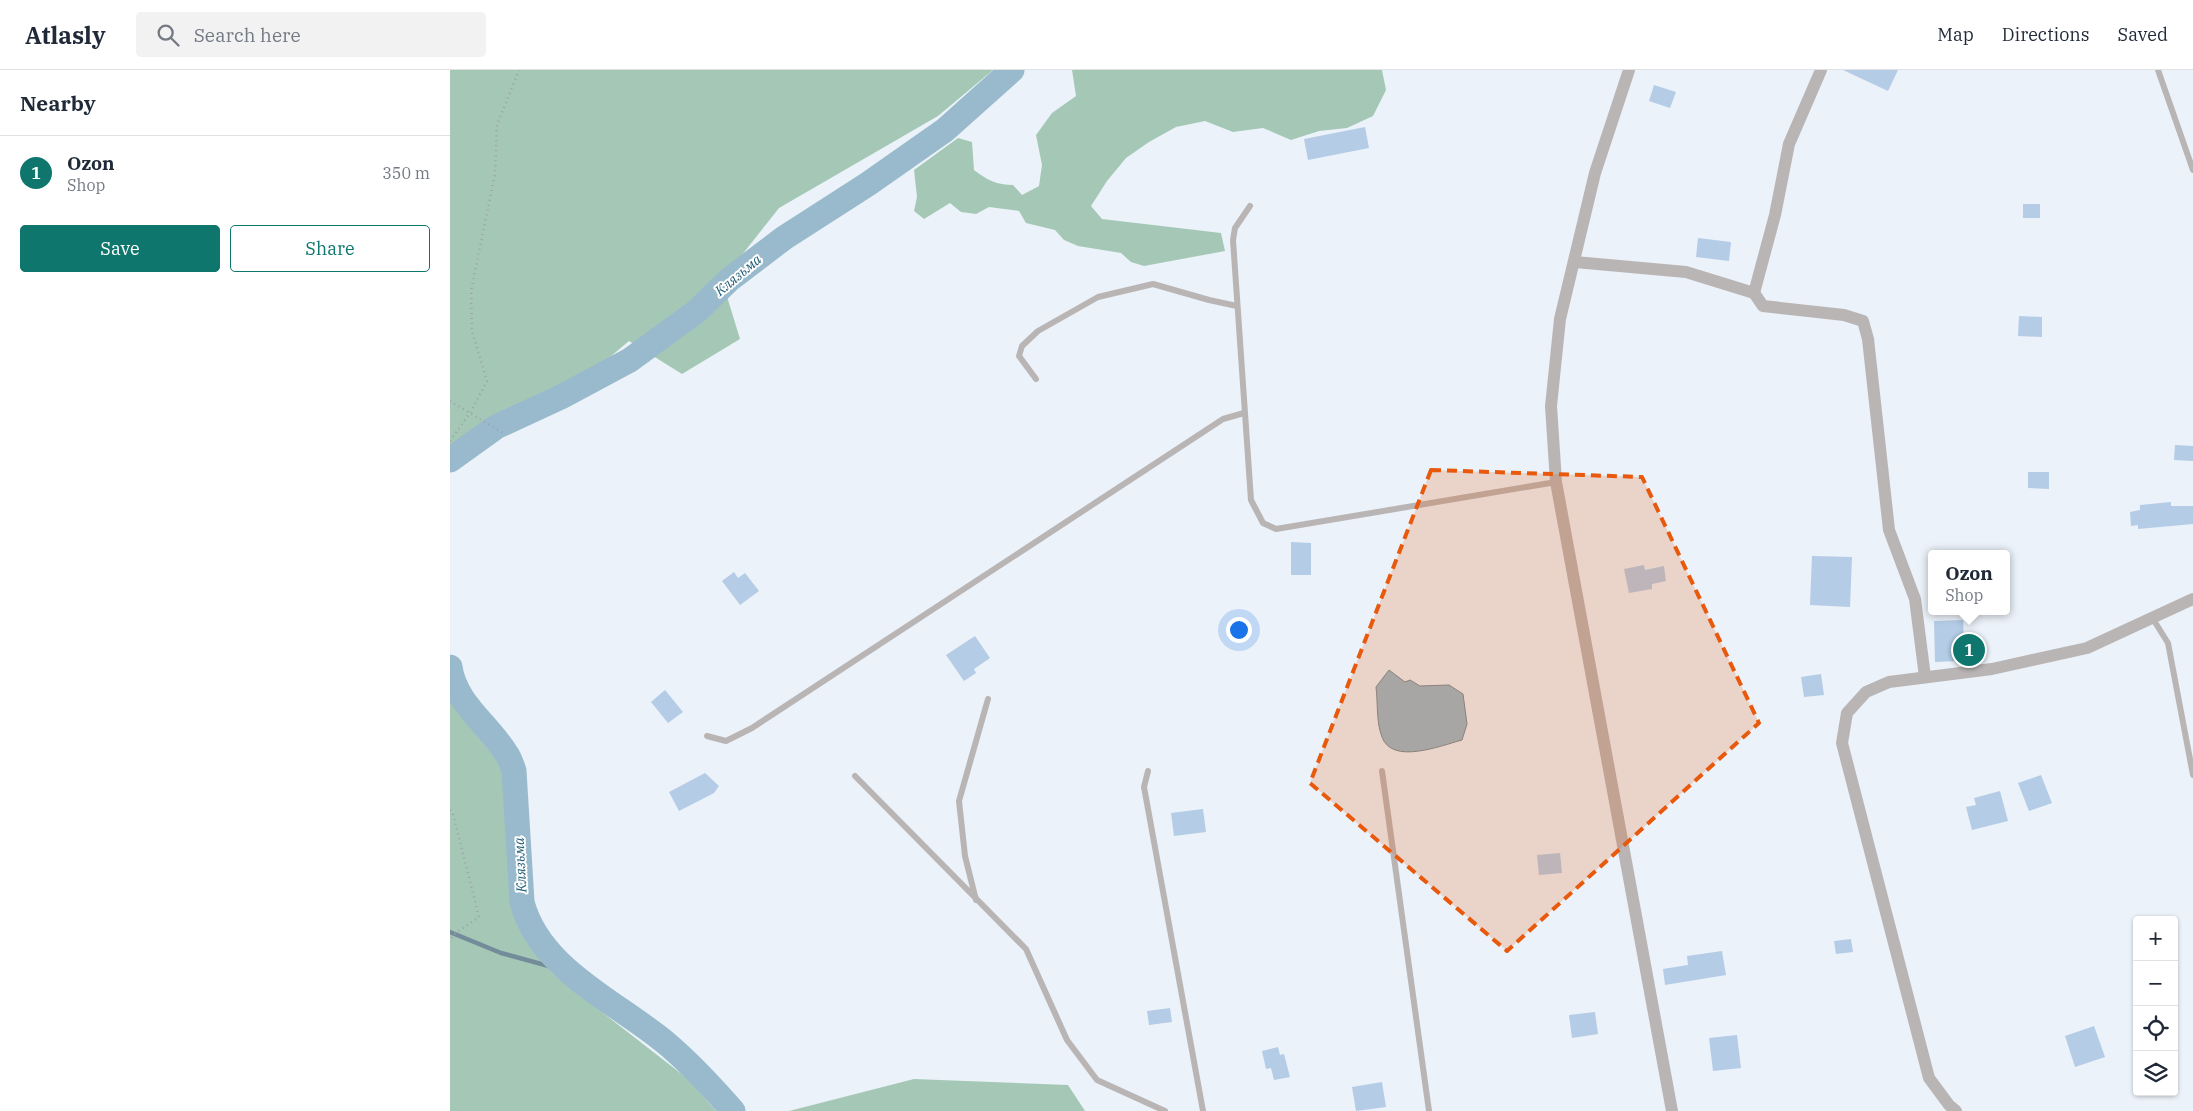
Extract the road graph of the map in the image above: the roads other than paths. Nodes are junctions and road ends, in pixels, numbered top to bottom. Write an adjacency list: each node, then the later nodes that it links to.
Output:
1 (1628, 70): 6 (street)
2 (1821, 70): 7 (street)
3 (2158, 70): 4 (lane)
4 (2193, 170)
5 (1250, 206): 8 (lane)
6 (1575, 262): 7 (street); 11 (street)
7 (1754, 292): 14 (street)
8 (1237, 306): 9 (lane); 10 (lane)
9 (1036, 380)
10 (1244, 413): 11 (lane); 16 (lane)
11 (1556, 482): 25 (street)
12 (2193, 599): 13 (street)
13 (2153, 618): 14 (street); 19 (lane)
14 (1925, 677): 26 (street)
15 (988, 699): 21 (lane)
16 (707, 736)
17 (1148, 771): 23 (lane)
18 (1382, 771): 24 (lane)
19 (2193, 775)
20 (855, 776): 21 (lane)
21 (976, 901): 22 (lane)
22 (1165, 1111)
23 (1203, 1111)
24 (1429, 1111)
25 (1672, 1111)
26 (1956, 1111)

